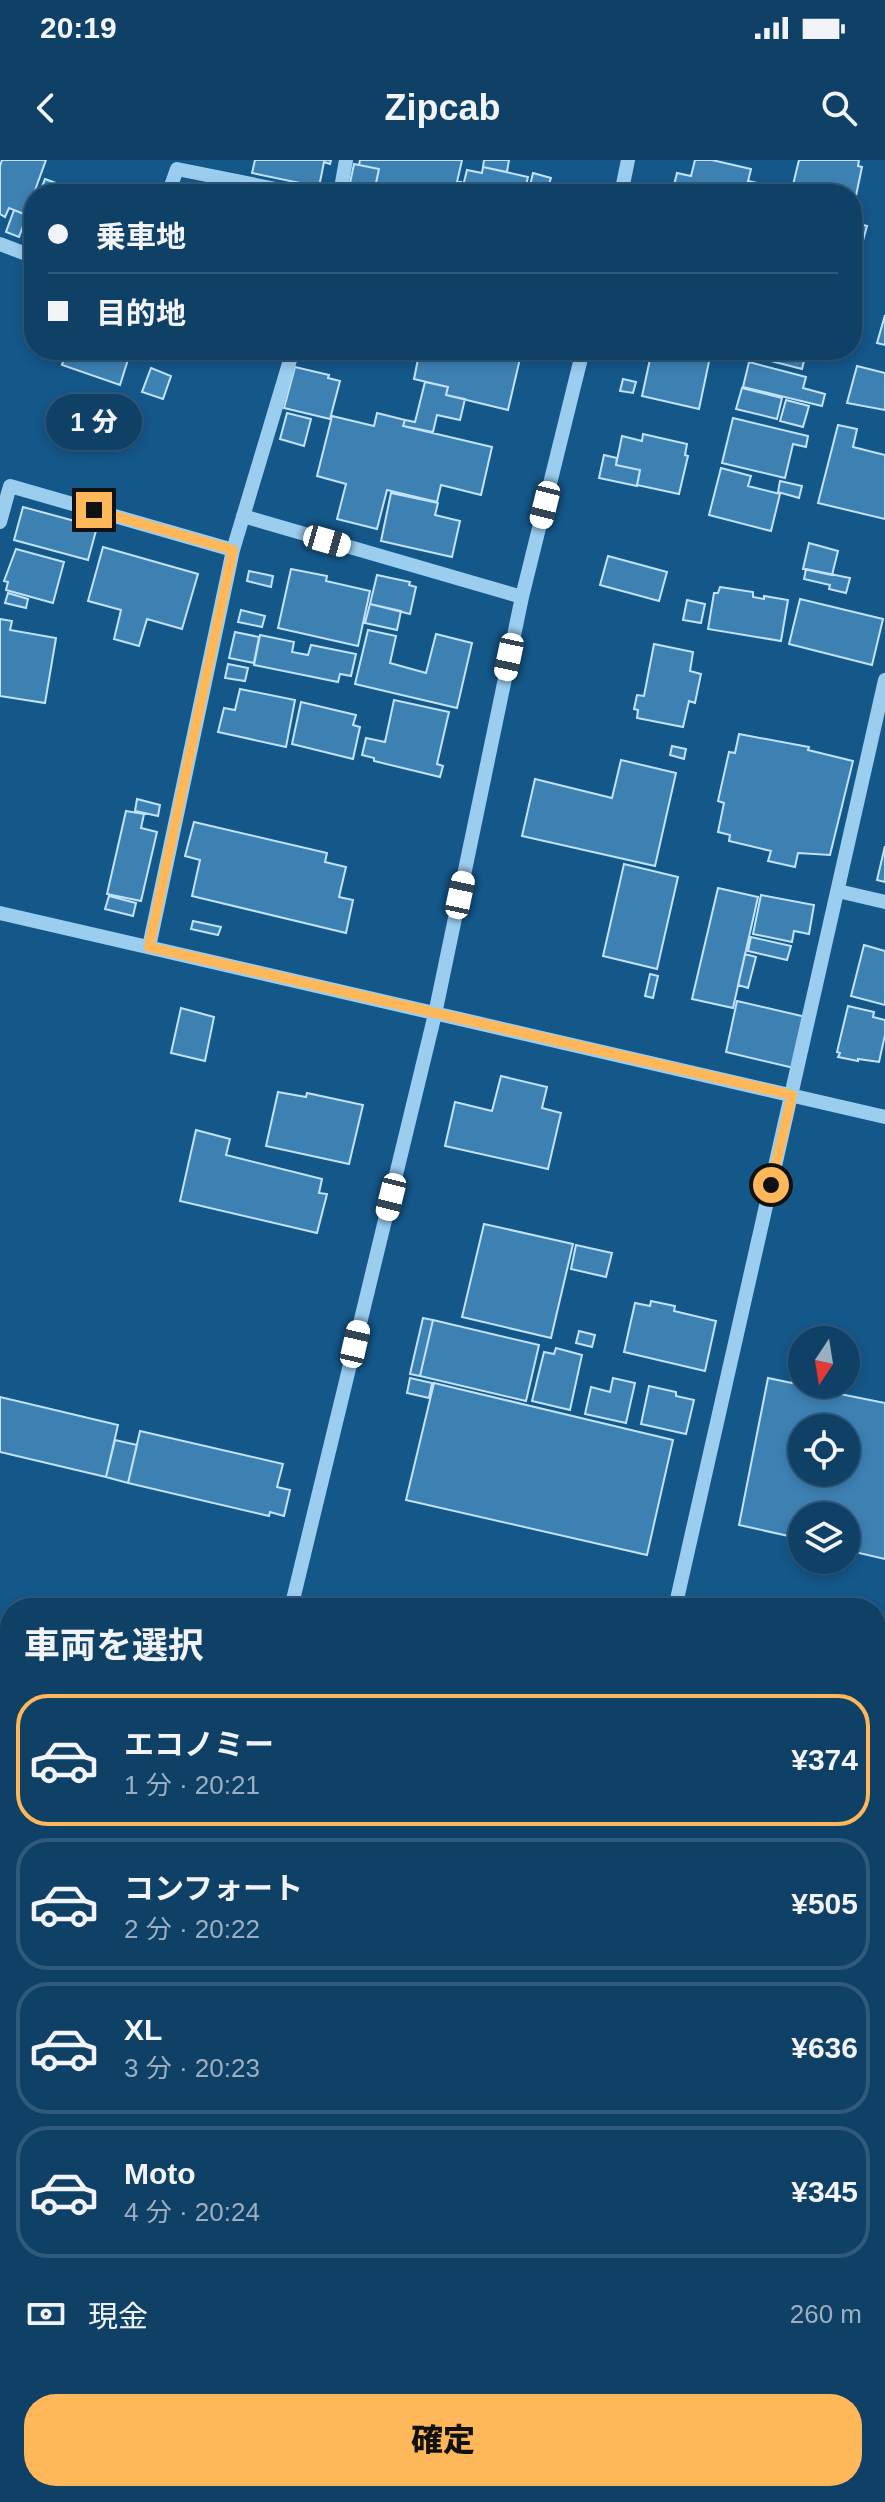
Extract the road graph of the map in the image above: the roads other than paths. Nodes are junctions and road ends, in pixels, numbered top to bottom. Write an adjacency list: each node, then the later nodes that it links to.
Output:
1 (346, 160): 5 (street)
2 (628, 160): 6 (street)
3 (172, 184): 4 (street)
4 (251, 184)
5 (342, 184)
6 (623, 184)
7 (0, 244): 8 (street)
8 (24, 253)
9 (290, 360): 11 (street)
10 (581, 360): 14 (street)
11 (243, 516): 13 (street); 14 (street)
12 (0, 522): 13 (street)
13 (233, 550): 19 (street)
14 (522, 597): 20 (street)
15 (885, 680): 16 (street)
16 (838, 891): 17 (street); 21 (street)
17 (885, 902)
18 (0, 913): 19 (street)
19 (149, 947): 20 (street)
20 (435, 1014): 21 (street); 23 (street)
21 (792, 1095): 22 (street); 24 (street)
22 (885, 1117)
23 (293, 1598)
24 (677, 1598)

